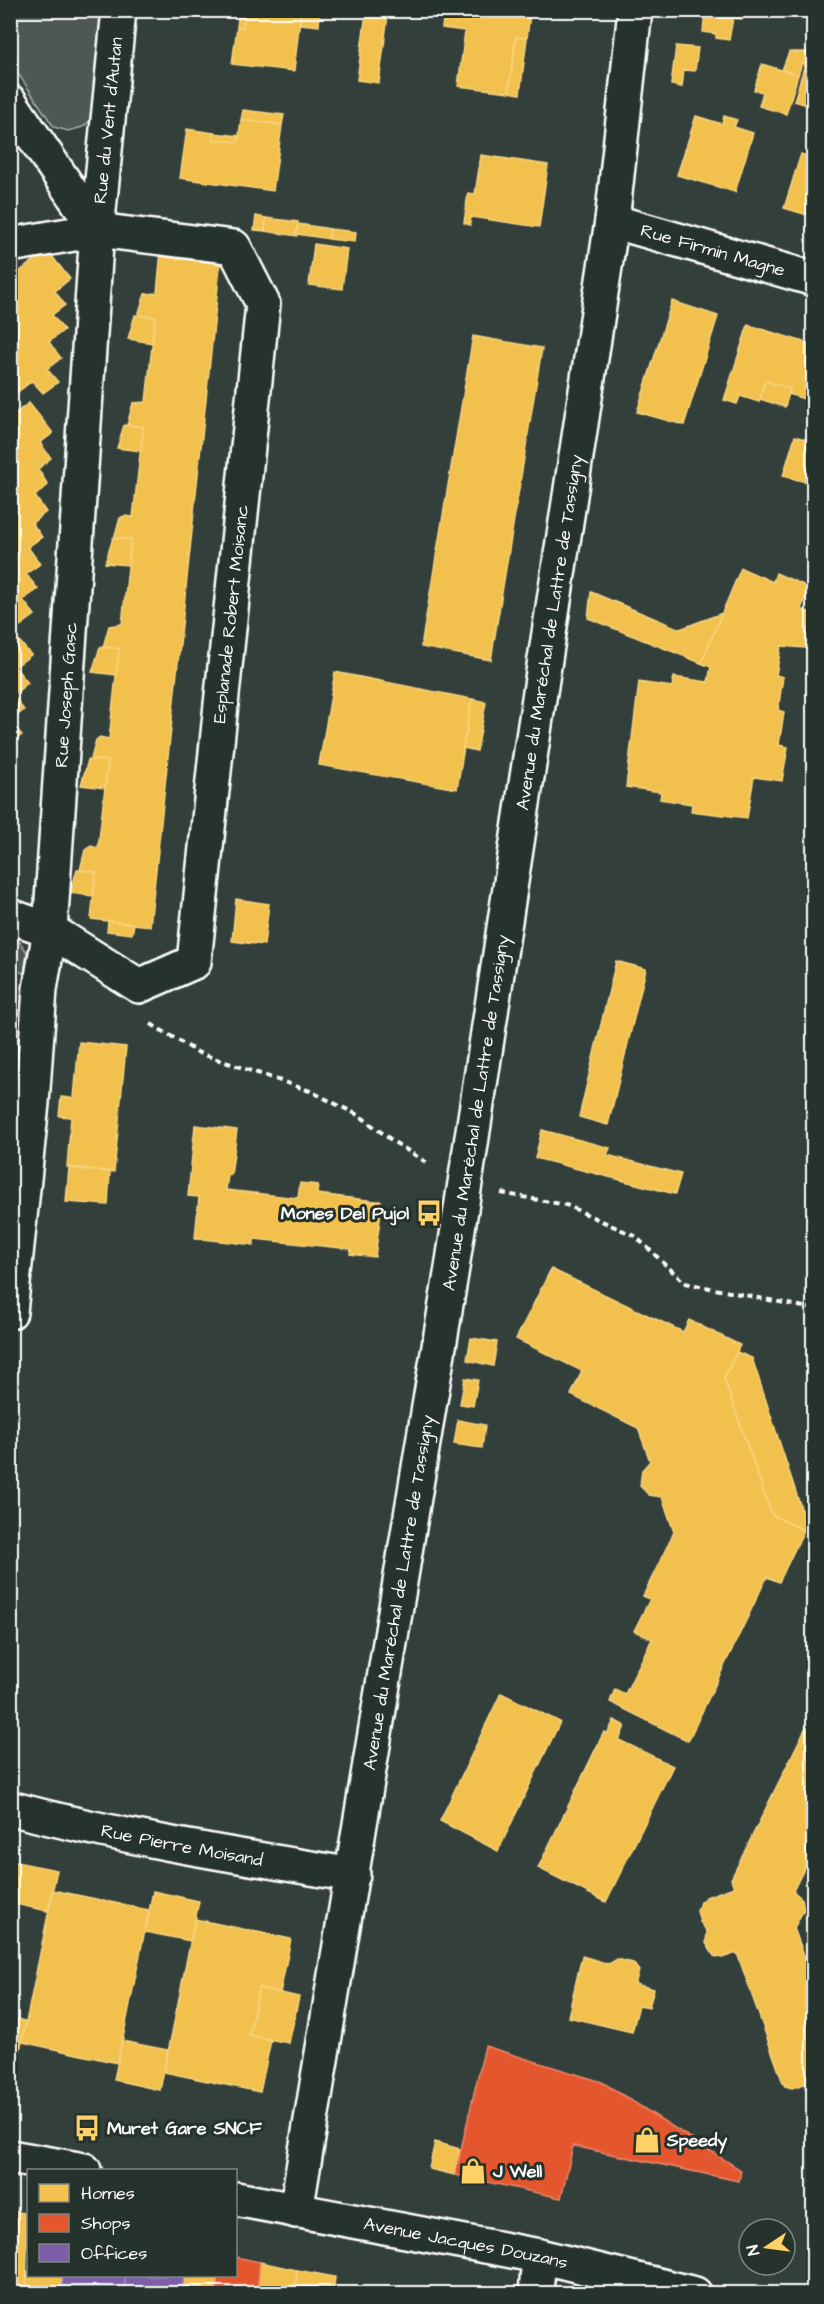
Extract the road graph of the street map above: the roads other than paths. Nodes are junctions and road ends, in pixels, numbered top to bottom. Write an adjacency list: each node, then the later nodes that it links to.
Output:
1 (120, 10): 5 (street, Rue du Vent d'Autan)
2 (635, 10): 4 (street, Avenue du Maréchal de Lattre de Tassigny)
3 (10, 102): 5 (street)
4 (612, 221): 7 (street, Rue Firmin Magne); 12 (street, Avenue du Maréchal de Lattre de Tassigny)
5 (96, 230): 6 (street); 9 (street, Rue Joseph Gasc); 9 (street, Esplanade Robert Moisanc)
6 (10, 245)
7 (813, 279)
8 (10, 916): 9 (street)
9 (50, 930): 10 (street, Rue Joseph Gasc)
10 (10, 1312)
11 (10, 1808): 12 (street, Rue Pierre Moisand)
12 (353, 1875): 16 (street, Avenue du Maréchal de Lattre de Tassigny)
13 (10, 2157): 14 (street)
14 (78, 2169)
15 (237, 2199): 16 (street, Avenue Jacques Douzans)
16 (296, 2211): 17 (street, Avenue Jacques Douzans)
17 (539, 2256): 18 (street); 19 (street, Avenue Jacques Douzans)
18 (536, 2294)
19 (695, 2294)

